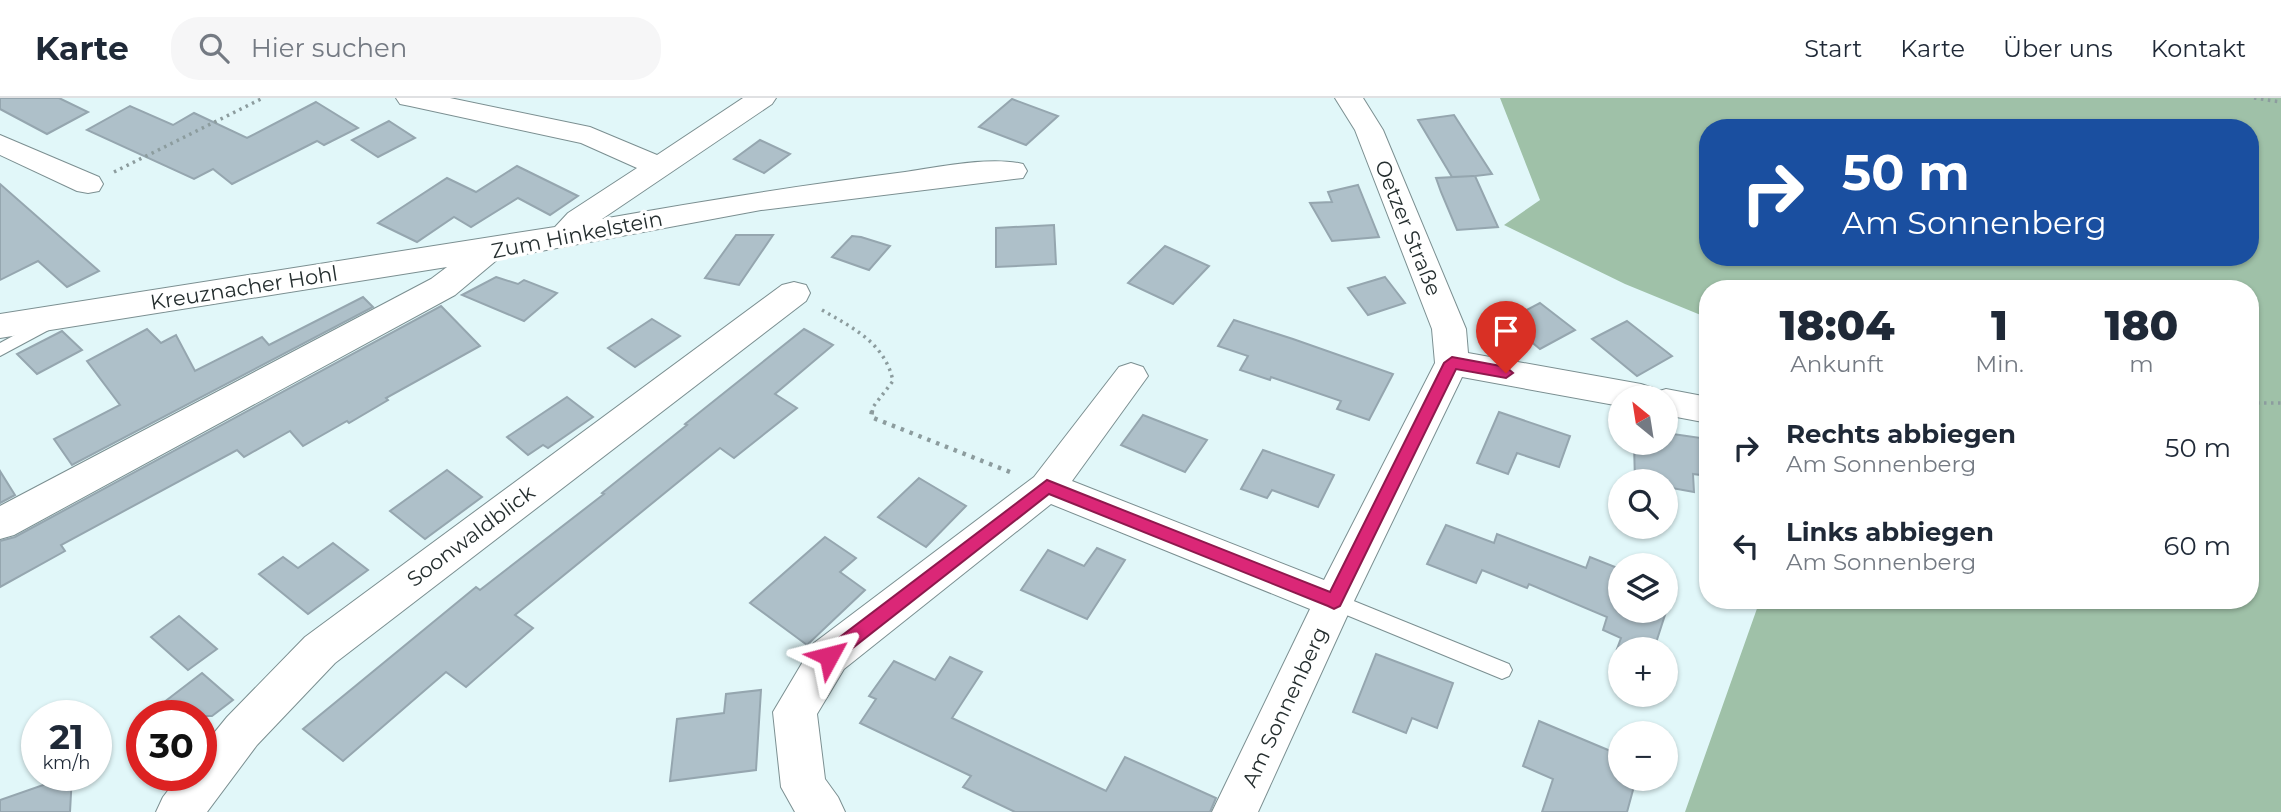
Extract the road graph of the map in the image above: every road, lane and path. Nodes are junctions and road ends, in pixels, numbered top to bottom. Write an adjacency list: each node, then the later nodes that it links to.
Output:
1 (264, 98): 10 (path)
2 (410, 98): 8 (street)
3 (762, 98): 8 (street)
4 (1349, 98): 17 (street, Oetzer Straße)
5 (2254, 98): 6 (path)
6 (2281, 102)
7 (0, 144): 10 (street)
8 (660, 167): 11 (street)
9 (1012, 171): 11 (street, Zum Hinkelstein)
10 (88, 184)
11 (565, 235): 12 (street, Zum Hinkelstein)
12 (488, 250): 14 (street, Kreuznacher Hohl); 25 (street, Zum Hinkelstein)
13 (794, 293): 24 (path); 28 (street, Soonwaldblick)
14 (59, 317): 15 (street, Kreuznacher Hohl); 16 (lane)
15 (0, 326)
16 (0, 350)
17 (1452, 363): 19 (street); 26 (street, Am Sonnenberg)
18 (1130, 376): 24 (street)
19 (1608, 391)
20 (2259, 403): 21 (path)
21 (2281, 403)
22 (1678, 404): 23 (street)
23 (1699, 408)
24 (1047, 487): 26 (street, Am Sonnenberg); 29 (street)
25 (0, 524)
26 (1334, 601): 27 (lane); 30 (street, Am Sonnenberg)
27 (1502, 670)
28 (179, 812)
29 (822, 812)
30 (1235, 812)

